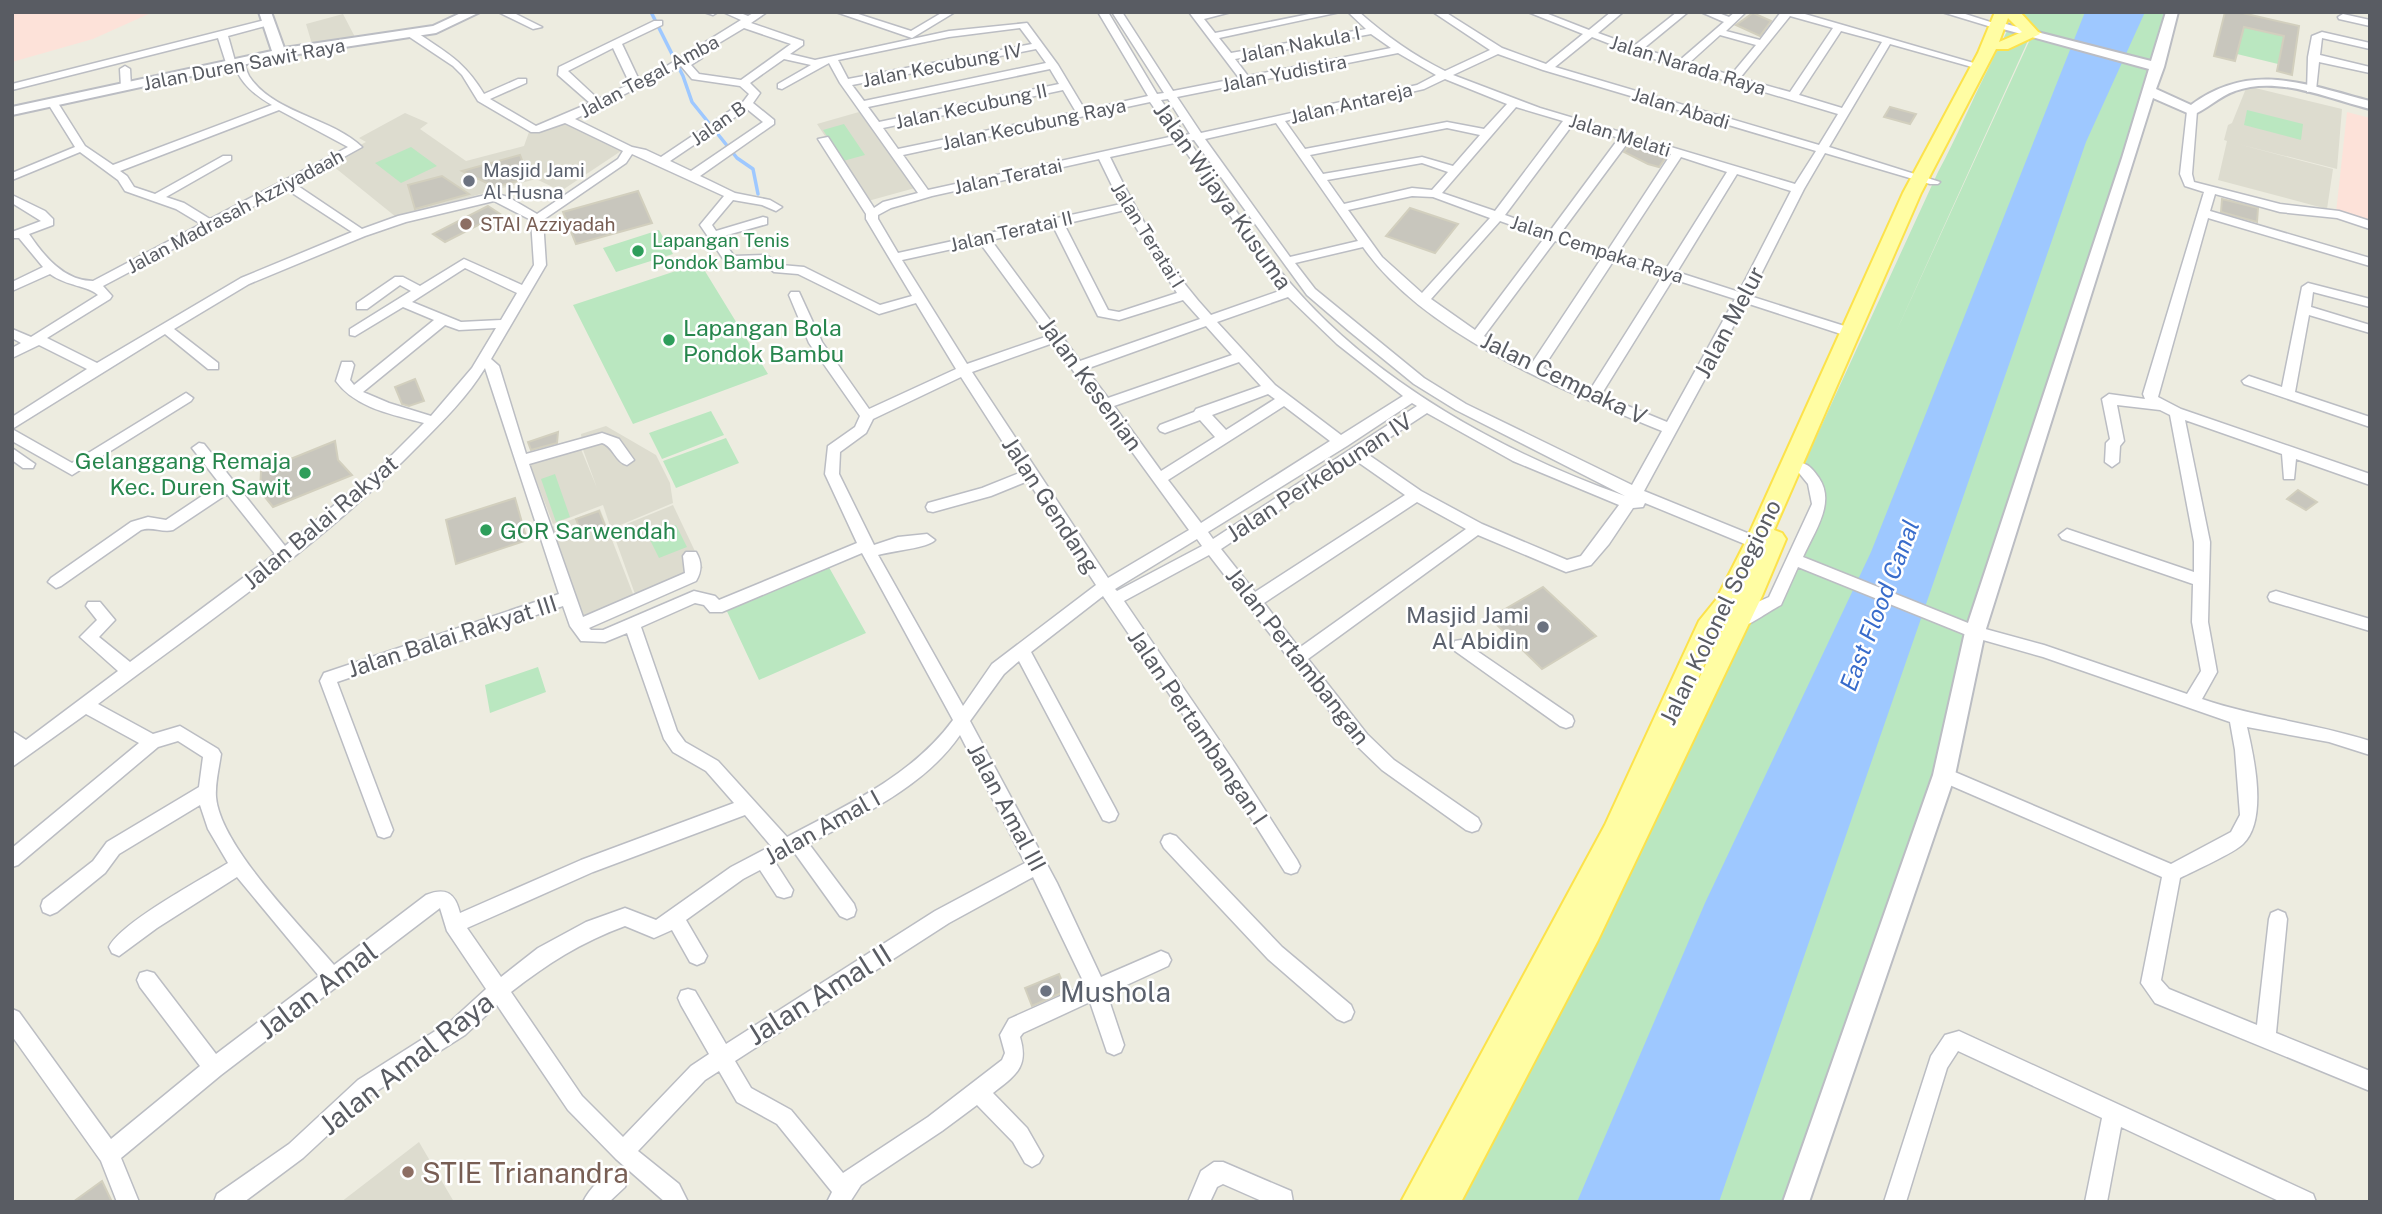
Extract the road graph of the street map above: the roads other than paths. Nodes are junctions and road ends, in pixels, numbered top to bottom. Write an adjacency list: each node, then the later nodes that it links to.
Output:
1 (474, 12): 35 (street, Jalan Duren Sawit Raya)
2 (503, 12): 32 (street)
3 (728, 12): 27 (street)
4 (762, 12): 27 (street, Jalan Tegal Amba)
5 (841, 12): 22 (street)
6 (950, 12): 31 (street)
7 (1103, 12): 80 (street, Jalan Wijaya Kusuma)
8 (1118, 12): 78 (street, Jalan Wijaya Kusuma)
9 (1226, 12): 23 (street)
10 (1335, 12): 40 (street)
11 (1353, 12): 34 (street, Jalan Melati)
12 (1438, 12): 48 (street, Jalan Abadi)
13 (1618, 12): 38 (street)
14 (1683, 12): 49 (street)
15 (1706, 12): 26 (street)
16 (1741, 12): 26 (street)
17 (1947, 12): 28 (street)
18 (1976, 12): 28 (street)
19 (2172, 12): 60 (street)
20 (1538, 13): 38 (street, Jalan Narada Raya)
21 (1787, 13): 33 (street); 43 (street)
22 (864, 15): 31 (street)
23 (1196, 15): 40 (street)
24 (267, 17): 37 (street); 51 (street)
25 (2343, 18): 29 (street)
26 (1731, 21): 36 (street)
27 (746, 22): 46 (street, Jalan Tegal Amba); 52 (street)
28 (2007, 22): 39 (main road); 39 (main road); 59 (main road, Jalan Kolonel Soegiono); 122 (main road, Jalan Kolonel Soegiono)
29 (2370, 23)
30 (653, 25): 42 (street)
31 (880, 25): 50 (street)
32 (537, 27)
33 (1838, 28): 41 (street); 79 (street)
34 (1371, 31): 47 (street, Jalan Melati); 53 (street, Jalan Nakula I)
35 (421, 32): 51 (street, Jalan Duren Sawit Raya); 81 (street)
36 (1719, 32): 43 (street); 57 (street)
37 (222, 34): 56 (street, Jalan Madrasah Azziyadaah); 73 (street)
38 (1587, 34): 49 (street, Jalan Narada Raya); 61 (street)
39 (2033, 35): 60 (street)
40 (1213, 36): 53 (street)
41 (1888, 40): 59 (street); 91 (street, Jalan Melur)
42 (616, 43): 70 (street); 84 (street)
43 (1763, 44): 65 (street)
44 (1038, 46): 50 (street); 58 (street); 69 (street, Jalan Kecubung IV)
45 (2370, 46): 54 (street)
46 (701, 50): 68 (street); 70 (street, Jalan Tegal Amba)
47 (1398, 50): 64 (street, Jalan Melati); 66 (street, Jalan Yudistira)
48 (1498, 50): 61 (street, Jalan Abadi); 64 (street, Jalan Antareja)
49 (1635, 50): 57 (street, Jalan Narada Raya)
50 (857, 52): 55 (street)
51 (279, 53): 56 (street, Jalan Duren Sawit Raya)
52 (782, 55): 55 (street); 68 (street, Jalan B)
53 (1228, 57): 66 (street)
54 (2314, 57): 63 (street); 75 (street)
55 (832, 60): 69 (street); 71 (street)
56 (235, 64): 74 (street, Jalan Duren Sawit Raya); 88 (street, Jalan Madrasah Azziyadaah)
57 (1682, 64): 65 (street, Jalan Narada Raya)
58 (1054, 65): 72 (street); 77 (street)
59 (1979, 66): 122 (main road, Jalan Kolonel Soegiono)
60 (2155, 66): 76 (street)
61 (1547, 68): 108 (street, Jalan Abadi)
62 (125, 69): 74 (street)
63 (2370, 70)
64 (1444, 78): 83 (street, Jalan Melati); 95 (street, Jalan Antareja)
65 (1734, 79): 79 (street, Jalan Narada Raya)
66 (1245, 80): 78 (street, Jalan Yudistira)
67 (522, 81): 81 (street)
68 (743, 83): 85 (street, Jalan B)
69 (845, 83): 86 (street)
70 (636, 85): 84 (street, Jalan Tegal Amba)
71 (782, 86)
72 (1067, 86): 92 (street); 93 (street, Jalan Kecubung II)
73 (12, 87)
74 (126, 87): 82 (street, Jalan Duren Sawit Raya)
75 (2311, 90): 87 (street); 90 (street)
76 (2150, 91): 90 (street); 249 (street)
77 (914, 94): 86 (street); 93 (street)
78 (1171, 95): 80 (street, Jalan Kecubung Raya); 100 (street, Jalan Wijaya Kusuma)
79 (1792, 97): 91 (street, Jalan Narada Raya)
80 (1154, 98): 92 (street, Jalan Kecubung Raya); 101 (street, Jalan Wijaya Kusuma)
81 (482, 99): 94 (street, Jalan Tegal Amba)
82 (52, 102): 89 (street, Jalan Duren Sawit Raya); 106 (street)
83 (1513, 103): 96 (street, Jalan Melati); 99 (street)
84 (597, 104): 94 (street, Jalan Tegal Amba)
85 (747, 104): 115 (street, Jalan B); 120 (street)
86 (861, 105): 97 (street)
87 (2370, 105)
88 (279, 106): 103 (street); 123 (street, Jalan Madrasah Azziyadaah)
89 (12, 111)
90 (2192, 111): 125 (street)
91 (1844, 112): 108 (street, Jalan Melur)
92 (1082, 113): 109 (street, Jalan Kecubung Raya)
93 (929, 114): 97 (street, Jalan Kecubung II)
94 (570, 117): 107 (street)
95 (1279, 120): 100 (street, Jalan Antareja); 110 (street, Jalan Cempaka V)
96 (1570, 120): 102 (street, Jalan Melati); 136 (street)
97 (876, 126): 109 (street)
98 (1416, 131): 99 (street); 110 (street); 114 (street)
99 (1486, 133): 117 (street)
100 (1197, 136): 101 (street, Jalan Teratai); 151 (street, Jalan Wijaya Kusuma)
101 (1183, 137): 112 (street, Jalan Teratai); 153 (street, Jalan Wijaya Kusuma)
102 (1626, 137): 111 (street, Jalan Melati); 145 (street)
103 (201, 138): 105 (street); 116 (street)
104 (824, 139): 135 (street)
105 (212, 147)
106 (81, 148): 116 (street); 119 (street)
107 (629, 150): 115 (street); 137 (street)
108 (1822, 150): 122 (street, Jalan Abadi); 124 (street, Jalan Melur)
109 (897, 153): 126 (street)
110 (1304, 153): 121 (street, Jalan Cempaka V)
111 (1678, 153): 118 (street, Jalan Melati); 148 (street)
112 (1103, 155): 126 (street, Jalan Teratai); 132 (street, Jalan Teratai I)
113 (227, 158): 130 (street)
114 (1422, 160): 117 (street); 121 (street)
115 (661, 162): 120 (street)
116 (112, 170): 130 (street)
117 (1455, 170): 127 (street)
118 (1734, 170): 124 (street, Jalan Melati); 154 (street)
119 (12, 177)
120 (690, 177): 128 (street)
121 (1319, 178): 133 (street, Jalan Cempaka V)
122 (1927, 180): 176 (main road, Jalan Kolonel Soegiono); 219 (main road, Jalan Kolonel Soegiono)
123 (286, 184): 140 (street, Jalan Madrasah Azziyadaah); 142 (street)
124 (1798, 189): 162 (street, Jalan Melur)
125 (2210, 191): 134 (street); 141 (street)
126 (925, 194): 135 (street, Jalan Teratai)
127 (1435, 194): 133 (street, Jalan Cempaka Raya); 136 (street, Jalan Cempaka Raya)
128 (731, 195): 131 (street); 144 (street)
129 (12, 198): 143 (street)
130 (155, 199): 140 (street)
131 (770, 204)
132 (1128, 206): 139 (street, Jalan Teratai II); 161 (street, Jalan Teratai I)
133 (1340, 208): 147 (street, Jalan Cempaka V)
134 (2203, 213): 150 (street); 198 (street)
135 (872, 214): 149 (street)
136 (1498, 216): 145 (street, Jalan Cempaka Raya); 164 (street)
137 (537, 219): 142 (street); 158 (street, Jalan Balai Rakyat)
138 (763, 221): 144 (street)
139 (1056, 221): 146 (street, Jalan Teratai II); 161 (street, Jalan Teratai I)
140 (210, 224): 155 (street, Jalan Madrasah Azziyadaah)
141 (2370, 225)
142 (361, 233): 172 (street)
143 (17, 234): 152 (street)
144 (712, 235): 163 (street)
145 (1553, 236): 148 (street, Jalan Cempaka Raya); 178 (street)
146 (982, 237): 149 (street, Jalan Teratai II); 177 (street, Jalan Kesenian)
147 (1366, 243): 151 (street); 164 (street, Jalan Cempaka V)
148 (1612, 255): 154 (street, Jalan Cempaka Raya); 187 (street)
149 (895, 258): 163 (street, Jalan Gendang)
150 (2370, 262)
151 (1289, 263): 153 (street); 226 (street, Jalan Wijaya Kusuma)
152 (50, 269): 155 (street); 156 (street)
153 (1273, 271): 159 (street, Jalan Wijaya Kusuma)
154 (1669, 274): 162 (street, Jalan Cempaka Raya); 194 (street)
155 (95, 285): 179 (street, Jalan Madrasah Azziyadaah)
156 (12, 286)
157 (420, 291): 158 (street); 165 (street); 167 (street)
158 (524, 291): 171 (street, Jalan Balai Rakyat)
159 (1289, 292): 169 (street); 193 (street, Jalan Wijaya Kusuma)
160 (795, 295): 202 (street)
161 (1185, 295): 169 (street)
162 (1743, 298): 176 (street, Jalan Cempaka Raya); 207 (street, Jalan Melur)
163 (917, 299): 188 (street, Jalan Gendang)
164 (1423, 300): 178 (street, Jalan Cempaka V)
165 (402, 302): 170 (street); 175 (street)
166 (2370, 303): 168 (street)
167 (362, 306)
168 (2305, 309): 173 (street); 192 (street)
169 (1209, 319): 181 (street); 185 (street)
170 (442, 321): 171 (street); 191 (street)
171 (503, 324): 182 (street, Jalan Balai Rakyat)
172 (165, 328): 184 (street); 186 (street)
173 (2370, 329)
174 (12, 332): 179 (street)
175 (355, 332)
176 (1852, 333): 232 (main road, Jalan Kolonel Soegiono)
177 (1056, 337): 185 (street, Jalan Kesenian); 188 (street)
178 (1476, 338): 187 (street, Jalan Cempaka V)
179 (36, 341): 180 (street, Jalan Madrasah Azziyadaah); 186 (street)
180 (12, 354)
181 (1240, 357): 190 (street); 197 (street)
182 (483, 361): 203 (street, Jalan Balai Rakyat); 216 (street, Jalan Balai Rakyat III)
183 (347, 365): 191 (street)
184 (213, 366)
185 (1077, 367): 197 (street, Jalan Kesenian)
186 (97, 369): 205 (street)
187 (1535, 369): 194 (street, Jalan Cempaka V)
188 (964, 370): 202 (street, Jalan Amal III); 220 (street, Jalan Gendang)
189 (2249, 381): 192 (street)
190 (1270, 388): 196 (street); 200 (street)
191 (354, 392): 203 (street)
192 (2288, 394): 204 (street)
193 (1410, 397): 199 (street, Jalan Wijaya Kusuma); 210 (street, Jalan Gendang)
194 (1592, 397): 207 (street, Jalan Cempaka V)
195 (186, 398): 208 (street)
196 (1285, 399): 209 (street); 210 (street)
197 (1105, 404): 222 (street, Jalan Kesenian)
198 (2160, 405): 201 (street); 217 (street)
199 (1426, 407): 214 (street, Jalan Perkebunan IV); 226 (street, Jalan Wijaya Kusuma)
200 (1201, 412): 206 (street); 209 (street)
201 (2176, 412): 212 (street); 238 (street)
202 (874, 413): 234 (street, Jalan Amal III)
203 (433, 421): 235 (street, Jalan Balai Rakyat)
204 (2370, 422)
205 (12, 424)
206 (1165, 428)
207 (1671, 429): 226 (street, Jalan Melur)
208 (12, 433)
209 (1224, 437): 222 (street)
210 (1342, 443): 229 (street, Jalan Gendang)
211 (199, 448): 224 (street)
212 (2289, 451): 221 (street); 223 (street)
213 (12, 453): 218 (street)
214 (1357, 454): 225 (street); 233 (street, Jalan Perkebunan IV)
215 (627, 460): 216 (street)
216 (521, 461): 241 (street, Jalan Balai Rakyat III)
217 (2112, 462)
218 (28, 464)
219 (1802, 468): 237 (street); 245 (main road, Jalan Kolonel Soegiono)
220 (1031, 474): 227 (street); 240 (street, Jalan Gendang)
221 (2289, 475)
222 (1159, 479): 229 (street, Jalan Kesenian)
223 (2370, 480)
224 (229, 485): 235 (street); 239 (street)
225 (1416, 495): 228 (street); 243 (street)
226 (1632, 498): 228 (street, Jalan Melur); 232 (street, Jalan Wijaya Kusuma)
227 (933, 507)
228 (1477, 528): 252 (street)
229 (1199, 531): 233 (street, Jalan Pertambangan); 240 (street, Jalan Gendang)
230 (2067, 535): 238 (street)
231 (926, 540): 234 (street, Jalan Balai Rakyat III)
232 (1757, 543): 312 (main road, Jalan Kolonel Soegiono)
233 (1212, 547): 240 (street); 243 (street, Jalan Pertambangan)
234 (867, 548): 246 (street, Jalan Balai Rakyat III); 257 (street, Jalan Amal III)
235 (284, 555): 253 (street, Jalan Balai Rakyat)
236 (691, 556): 248 (street)
237 (1800, 562): 245 (street); 249 (street)
238 (2200, 580): 254 (street)
239 (56, 582)
240 (1108, 594): 251 (street, Jalan Amal I); 275 (street, Jalan Pertambangan I)
241 (570, 597): 248 (street, Jalan Balai Rakyat III); 268 (street, Jalan Balai Rakyat III)
242 (2276, 597): 247 (street)
243 (1253, 601): 252 (street, Jalan Pertambangan)
244 (94, 606): 253 (street)
245 (1739, 623): 305 (main road, Jalan Kolonel Soegiono)
246 (632, 624): 248 (street, Jalan Balai Rakyat III); 265 (street)
247 (2370, 625)
248 (578, 626)
249 (1975, 632): 254 (street); 263 (street)
250 (1461, 646): 258 (street)
251 (1018, 650): 257 (street, Jalan Amal I); 266 (street)
252 (1299, 657): 267 (street, Jalan Pertambangan)
253 (131, 672): 255 (street, Jalan Balai Rakyat)
254 (2191, 702): 256 (street)
255 (87, 706): 260 (street); 262 (street, Jalan Balai Rakyat)
256 (2237, 718): 261 (street); 276 (street)
257 (962, 721): 270 (street, Jalan Amal I); 274 (street, Jalan Amal III)
258 (1566, 721)
259 (12, 738): 262 (street)
260 (152, 742): 264 (street); 271 (street)
261 (2370, 748)
262 (19, 755)
263 (1944, 775): 276 (street); 313 (street)
264 (207, 792): 273 (street); 278 (street)
265 (748, 806): 270 (street); 282 (street)
266 (1109, 814)
267 (1472, 824)
268 (384, 831)
269 (1170, 842): 291 (street)
270 (791, 845): 272 (street, Jalan Amal I); 279 (street)
271 (12, 859)
272 (763, 859): 277 (street); 280 (street, Jalan Amal I)
273 (239, 866): 283 (street); 286 (street)
274 (1037, 866): 289 (street, Jalan Amal III); 295 (street, Jalan Amal II)
275 (1291, 866)
276 (2172, 873): 293 (street)
277 (784, 890)
278 (50, 906)
279 (847, 910)
280 (675, 918): 284 (street); 288 (street, Jalan Amal I)
281 (2278, 919): 293 (street)
282 (454, 925): 286 (street, Jalan Amal); 288 (street, Jalan Amal)
283 (119, 947)
284 (697, 956)
285 (1161, 960): 289 (street)
286 (333, 978): 296 (street, Jalan Amal)
287 (147, 980): 296 (street)
288 (499, 990): 300 (street, Jalan Amal Raya); 308 (street, Jalan Amal Raya)
289 (1096, 991): 294 (street, Jalan Amal III); 298 (street)
290 (688, 998): 295 (street)
291 (1344, 1012)
292 (13, 1022): 301 (street)
293 (2266, 1038): 297 (street)
294 (1114, 1045)
295 (722, 1056): 300 (street, Jalan Amal II); 304 (street)
296 (214, 1068): 301 (street, Jalan Amal)
297 (2370, 1081)
298 (977, 1091): 302 (street); 304 (street)
299 (2113, 1114): 314 (street); 315 (street); 316 (street)
300 (623, 1152): 310 (street, Jalan Amal Raya)
301 (109, 1154): 307 (street)
302 (1032, 1156)
303 (617, 1179): 309 (street)
304 (841, 1195)
305 (1453, 1198)
306 (1283, 1199): 311 (street)
307 (128, 1202)
308 (225, 1202)
309 (594, 1202)
310 (677, 1202)
311 (1199, 1202)
312 (1418, 1202)
313 (1796, 1202)
314 (1895, 1202)
315 (2096, 1202)
316 (2305, 1202)

